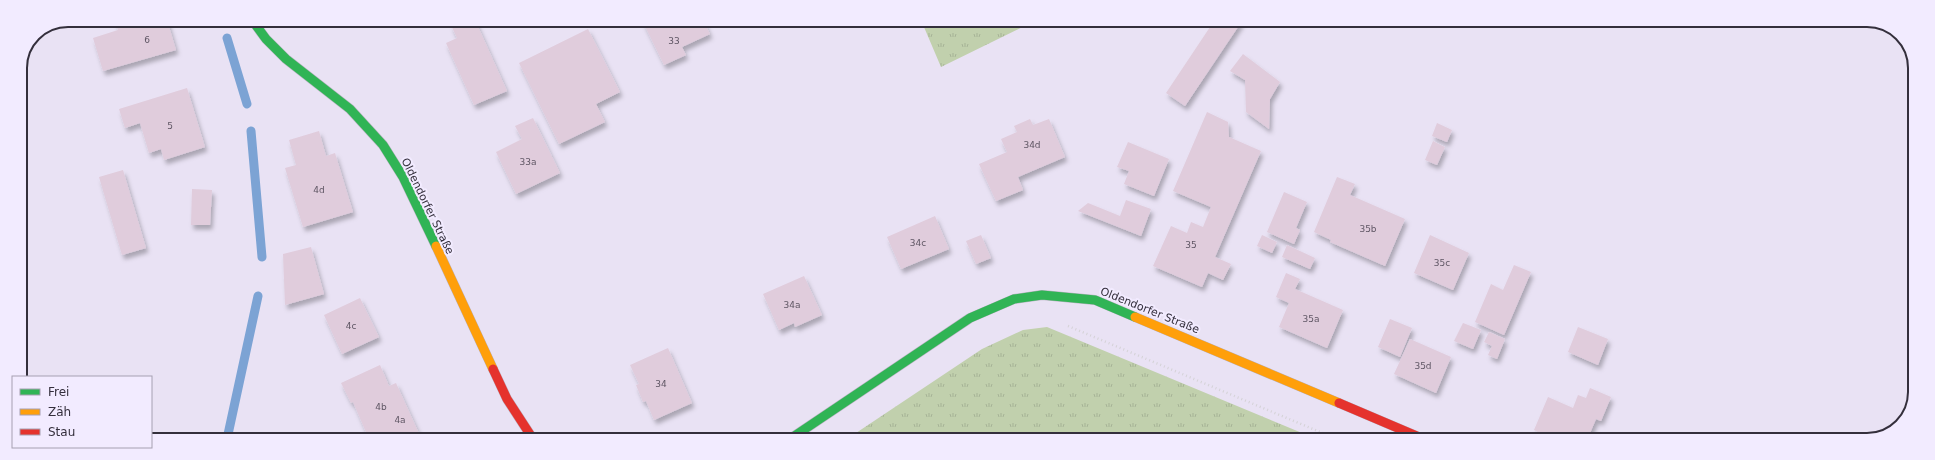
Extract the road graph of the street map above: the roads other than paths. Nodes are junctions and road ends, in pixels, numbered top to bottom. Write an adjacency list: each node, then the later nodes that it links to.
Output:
1 (257, 27): 2 (street, Oldendorfer Straße)
2 (529, 433)
3 (799, 433): 4 (street, Oldendorfer Straße)
4 (1409, 433)

